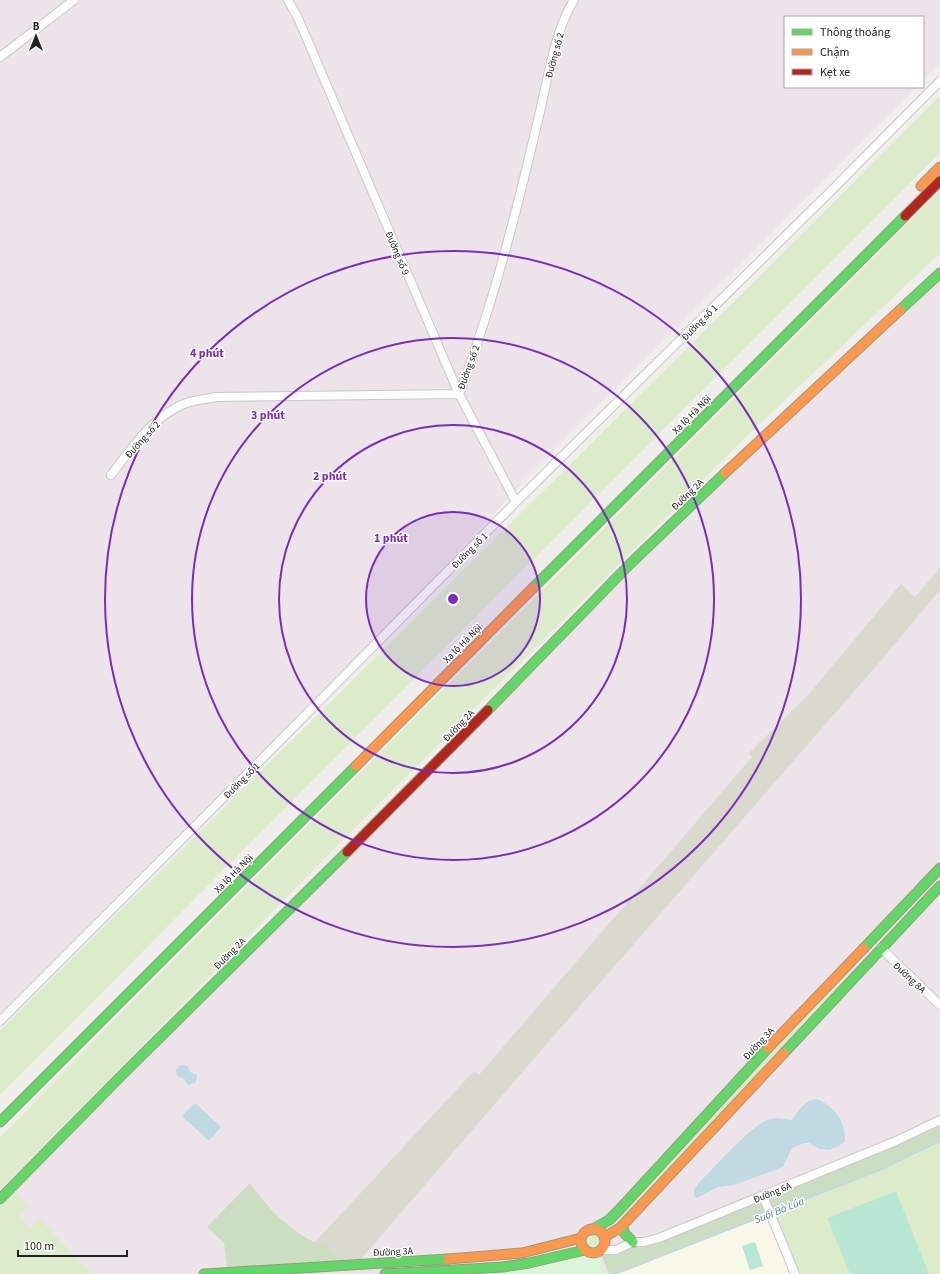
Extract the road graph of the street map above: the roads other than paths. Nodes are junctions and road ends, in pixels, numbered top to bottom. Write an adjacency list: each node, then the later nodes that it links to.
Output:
1 (74, 0): 4 (street)
2 (288, 0): 11 (street, Đường số 9)
3 (574, 0): 11 (street, Đường số 2)
4 (0, 57)
5 (940, 81): 13 (street, Đường số 1)
6 (940, 167): 8 (main road)
7 (940, 181): 22 (main road, Xa lộ Hà Nội)
8 (912, 195)
9 (940, 273): 23 (main road, Đường 2A)
10 (720, 388): 14 (main road, Xa lộ Hà Nội)
11 (458, 394): 12 (street, Đường số 2); 13 (street, Đường số 9)
12 (111, 475)
13 (516, 502): 20 (street, Đường số 1)
14 (523, 585)
15 (940, 868): 17 (main road, Đường 3A)
16 (940, 886): 18 (main road)
17 (872, 940): 18 (main road); 26 (main road, Đường 3A)
18 (881, 948): 19 (street, Đường 8A); 25 (main road)
19 (940, 1005)
20 (0, 1021)
21 (940, 1120): 24 (street, Đường 6A)
22 (0, 1122)
23 (0, 1199)
24 (764, 1200): 29 (street, Đường 6A); 35 (street)
25 (622, 1226): 27 (main road); 29 (main road)
26 (591, 1230): 27 (main road); 28 (main road)
27 (604, 1237): 31 (main road)
28 (581, 1238): 30 (main road); 32 (main road, Đường 3A)
29 (633, 1242): 31 (street, Đường 6A)
30 (585, 1250): 31 (main road); 34 (main road)
31 (601, 1250)
32 (322, 1270): 33 (main road, Đường 3A)
33 (204, 1274)
34 (385, 1274)
35 (795, 1274)

